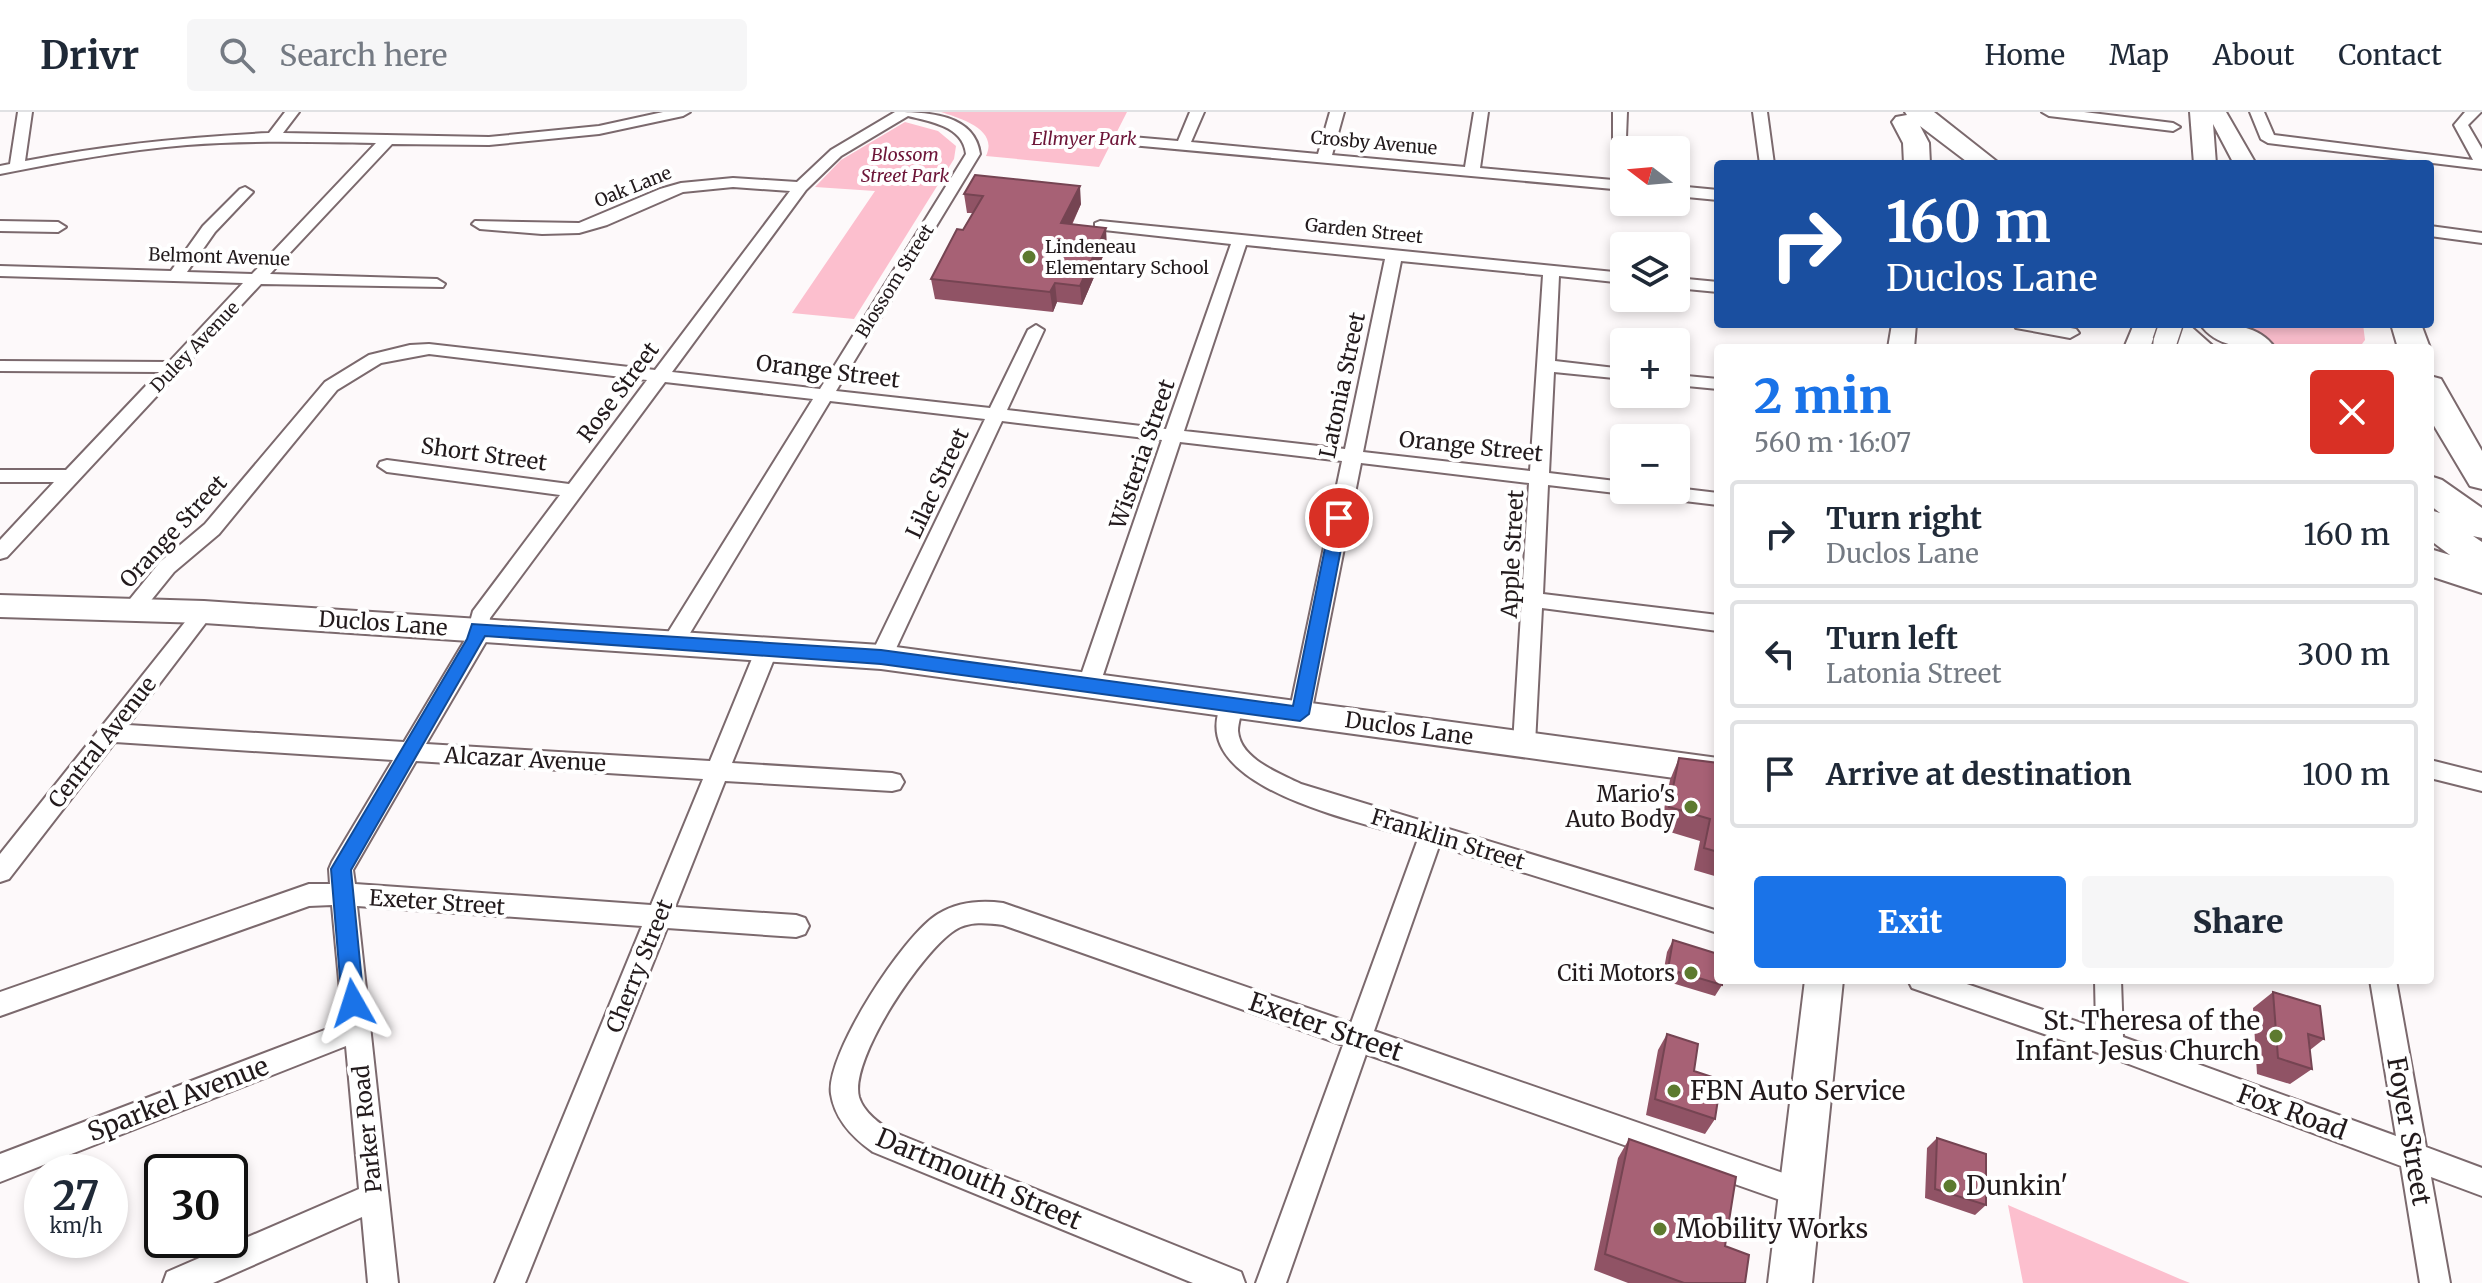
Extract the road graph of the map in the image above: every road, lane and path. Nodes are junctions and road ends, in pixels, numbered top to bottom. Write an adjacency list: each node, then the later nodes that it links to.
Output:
1 (25, 112): 32 (street)
2 (292, 112): 19 (street)
3 (683, 112): 20 (street)
4 (908, 112): 36 (street, Rose Street); 73 (street, Blossom Street)
5 (1197, 112): 22 (street)
6 (1337, 112): 23 (street)
7 (1481, 112): 34 (street)
8 (1620, 112): 18 (street)
9 (1760, 112): 24 (street)
10 (1947, 112): 27 (highway)
11 (2049, 112): 17 (street)
12 (2200, 112): 28 (street)
13 (2215, 112): 29 (street); 30 (street)
14 (2257, 112): 31 (street)
15 (2474, 112): 31 (street)
16 (1905, 115): 25 (highway); 26 (highway)
17 (2173, 127)
18 (1621, 136)
19 (273, 137): 20 (street); 32 (street)
20 (387, 140): 51 (street, Duley Avenue)
21 (1120, 140): 22 (street, Crosby Avenue)
22 (1183, 145): 23 (street, Crosby Avenue)
23 (1324, 159): 34 (street, Crosby Avenue)
24 (1766, 160)
25 (1917, 160)
26 (1973, 160)
27 (1975, 160)
28 (2205, 160)
29 (2224, 160)
30 (2243, 160)
31 (2482, 163)
32 (17, 167): 33 (street)
33 (0, 170)
34 (1472, 172): 35 (street, Crosby Avenue)
35 (1610, 185)
36 (801, 187): 40 (street, Oak Lane); 69 (street, Rose Street)
37 (245, 192): 50 (street)
38 (1690, 192): 39 (street)
39 (1714, 195)
40 (480, 224)
41 (0, 226): 43 (street)
42 (1100, 226): 46 (street, Garden Street)
43 (58, 227)
44 (2434, 232): 45 (street)
45 (2482, 238)
46 (1240, 239): 47 (street, Garden Street); 75 (street, Wisteria Street)
47 (1394, 254): 49 (street, Garden Street); 76 (street, Latonia Street)
48 (0, 271): 50 (street, Belmont Avenue)
49 (1551, 271): 52 (street, Garden Street); 66 (street, Apple Street)
50 (177, 275): 51 (street, Belmont Avenue)
51 (261, 277): 53 (street, Belmont Avenue); 67 (street, Duley Avenue)
52 (1610, 277)
53 (437, 284)
54 (1690, 284): 55 (street)
55 (1714, 287)
56 (2043, 328): 60 (street)
57 (2210, 328): 63 (highway)
58 (2222, 328): 64 (highway)
59 (1036, 330): 74 (street, Lilac Street)
60 (2070, 333)
61 (2156, 334): 62 (highway)
62 (2187, 344)
63 (2232, 344)
64 (2252, 344)
65 (0, 366): 67 (street)
66 (1547, 366): 68 (street); 80 (street, Apple Street)
67 (176, 367): 79 (street, Duley Avenue)
68 (1610, 373)
69 (661, 376): 73 (street, Orange Street); 83 (street, Rose Street); 95 (street, Orange Street)
70 (1690, 381): 71 (street)
71 (1714, 384)
72 (2434, 394): 81 (highway)
73 (825, 395): 74 (street, Orange Street); 99 (street, Blossom Street)
74 (995, 415): 75 (street, Orange Street); 101 (street, Lilac Street)
75 (1174, 436): 76 (street, Orange Street); 102 (street, Wisteria Street)
76 (1352, 457): 80 (street, Orange Street); 104 (street, Latonia Street)
77 (387, 466): 83 (street, Short Street)
78 (0, 476): 79 (street)
79 (72, 476): 89 (street, Duley Avenue)
80 (1541, 478): 82 (street, Orange Street); 93 (street, Apple Street)
81 (2482, 478)
82 (1610, 486)
83 (574, 491): 98 (street, Rose Street)
84 (2434, 491): 88 (highway)
85 (1690, 496): 86 (street)
86 (1714, 499)
87 (2434, 525): 90 (highway)
88 (2482, 526)
89 (0, 552)
90 (2482, 561)
91 (2434, 563): 92 (highway)
92 (2482, 580)
93 (1534, 600): 97 (street); 106 (street, Apple Street)
94 (0, 606): 95 (street, Duclos Lane)
95 (133, 609): 96 (street, Duclos Lane)
96 (204, 612): 98 (street, Duclos Lane); 105 (street, Central Avenue)
97 (1714, 622)
98 (478, 629): 99 (street, Duclos Lane); 107 (street, Parker Road)
99 (673, 642): 100 (street, Duclos Lane)
100 (767, 649): 101 (street, Duclos Lane); 108 (street, Cherry Street)
101 (881, 657): 102 (street, Duclos Lane)
102 (1089, 684): 103 (street, Duclos Lane)
103 (1232, 705): 104 (street, Duclos Lane); 113 (street, Franklin Street)
104 (1300, 714): 106 (street, Duclos Lane)
105 (110, 733): 107 (street, Alcazar Avenue); 114 (street, Central Avenue)
106 (1524, 744): 109 (street, Duclos Lane)
107 (411, 752): 108 (street, Alcazar Avenue); 115 (street, Parker Road)
108 (719, 769): 111 (street, Alcazar Avenue); 116 (street, Cherry Street)
109 (1714, 770)
110 (2434, 770): 112 (street)
111 (892, 782)
112 (2482, 782)
113 (1431, 835): 117 (street, Franklin Street); 126 (street)
114 (0, 872)
115 (341, 894): 116 (street, Exeter Street); 124 (street, Exeter Street); 125 (street, Parker Road)
116 (659, 916): 118 (street, Exeter Street); 135 (street, Cherry Street)
117 (1714, 921)
118 (796, 926)
119 (1824, 984): 131 (street)
120 (1933, 984): 127 (street, Fox Road)
121 (2108, 984): 127 (street)
122 (2384, 984): 128 (street, Foyer Street)
123 (885, 999): 126 (street, Exeter Street); 136 (street, Dartmouth Street)
124 (0, 1004)
125 (356, 1030): 129 (street, Sparkel Avenue); 132 (street, Parker Road)
126 (1360, 1038): 131 (street, Exeter Street); 137 (street)
127 (2110, 1045): 128 (street, Fox Road)
128 (2414, 1157): 130 (street, Fox Road); 139 (street, Foyer Street)
129 (0, 1168)
130 (2482, 1182)
131 (1800, 1193): 138 (street)
132 (375, 1197): 133 (street); 134 (street, Parker Road)
133 (178, 1283)
134 (383, 1283)
135 (510, 1283)
136 (1230, 1283)
137 (1271, 1283)
138 (1790, 1283)
139 (2435, 1283)

